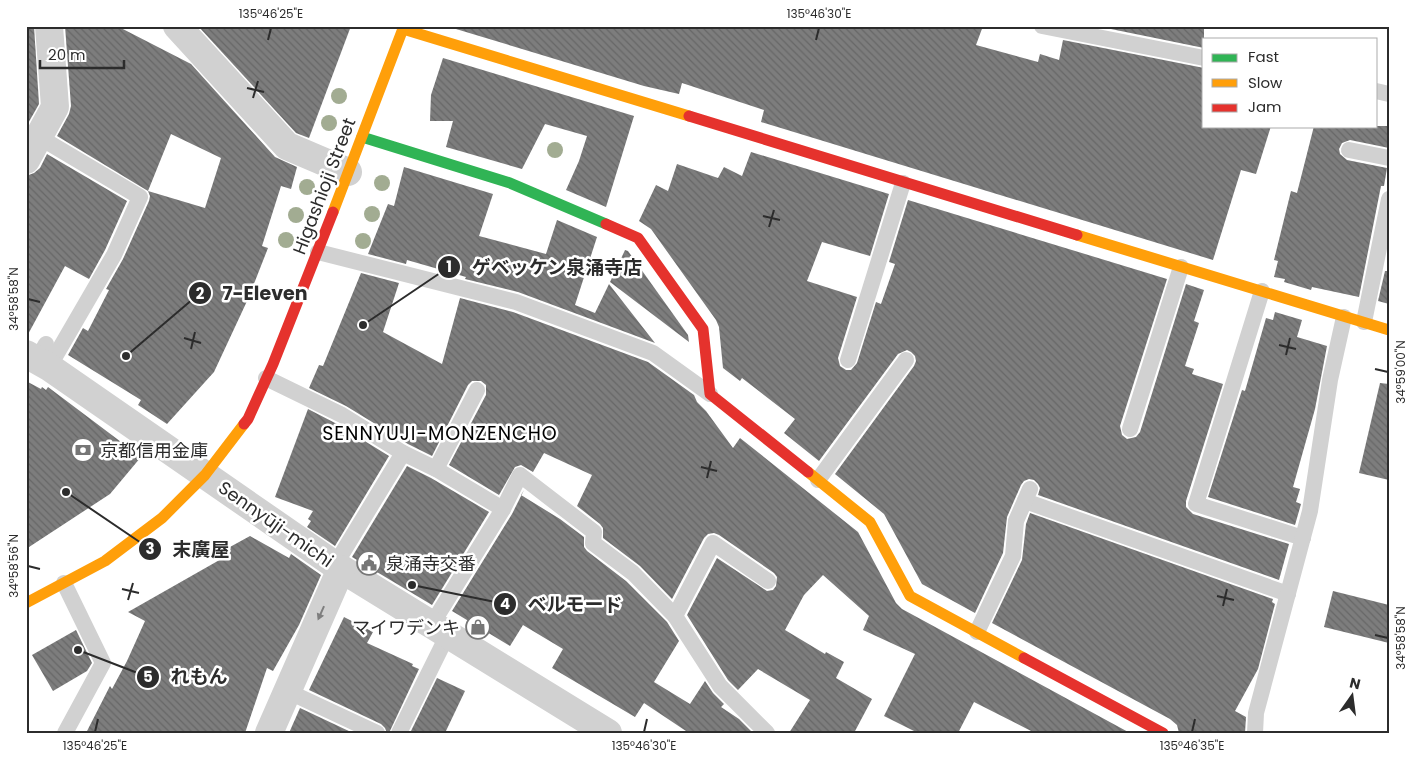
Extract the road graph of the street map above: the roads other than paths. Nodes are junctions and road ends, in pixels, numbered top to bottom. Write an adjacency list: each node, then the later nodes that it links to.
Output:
1 (49, 26): 7 (street)
2 (177, 26): 10 (street)
3 (1042, 26): 5 (lane)
4 (403, 28): 6 (street, Higashioji Street); 11 (street)
5 (1202, 58)
6 (362, 137): 10 (street, Higashioji Street); 24 (street)
7 (31, 149): 19 (lane)
8 (1348, 150): 9 (lane)
9 (1389, 158)
10 (348, 172): 13 (street, Higashioji Street)
11 (903, 183): 14 (street); 20 (lane)
12 (1389, 199): 17 (lane)
13 (318, 252): 22 (street, Higashioji Street); 24 (lane)
14 (1181, 267): 15 (street); 25 (lane)
15 (1262, 291): 16 (street); 31 (lane)
16 (1344, 316): 17 (street); 31 (lane)
17 (1364, 322): 18 (street)
18 (1389, 330)
19 (40, 356): 28 (street, Sennyūji-michi)
20 (848, 360)
21 (906, 360): 29 (lane)
22 (266, 378): 26 (lane); 28 (street, Higashioji Street)
23 (477, 390): 27 (lane)
24 (710, 394): 29 (street)
25 (1130, 429)
26 (403, 453): 27 (lane); 32 (lane)
27 (436, 468): 30 (lane)
28 (205, 475): 32 (street, Sennyūji-michi); 34 (street, Higashioji Street)
29 (818, 480): 39 (street)
30 (503, 509): 37 (lane); 38 (lane)
31 (1303, 538): 35 (lane)
32 (338, 567): 38 (street, Sennyūji-michi); 40 (street, one-way to 40)
33 (768, 581): 37 (lane)
34 (64, 583): 36 (street, Higashioji Street); 42 (lane)
35 (1288, 594): 39 (lane); 49 (lane)
36 (30, 597)
37 (675, 616): 47 (lane)
38 (440, 629): 41 (street, Sennyūji-michi); 45 (lane)
39 (977, 632): 48 (street)
40 (288, 691): 43 (street); 44 (lane)
41 (582, 726): 46 (street, Sennyūji-michi)
42 (66, 733)
43 (269, 733)
44 (377, 733)
45 (400, 733)
46 (608, 733)
47 (767, 733)
48 (1163, 733)
49 (1255, 733)

